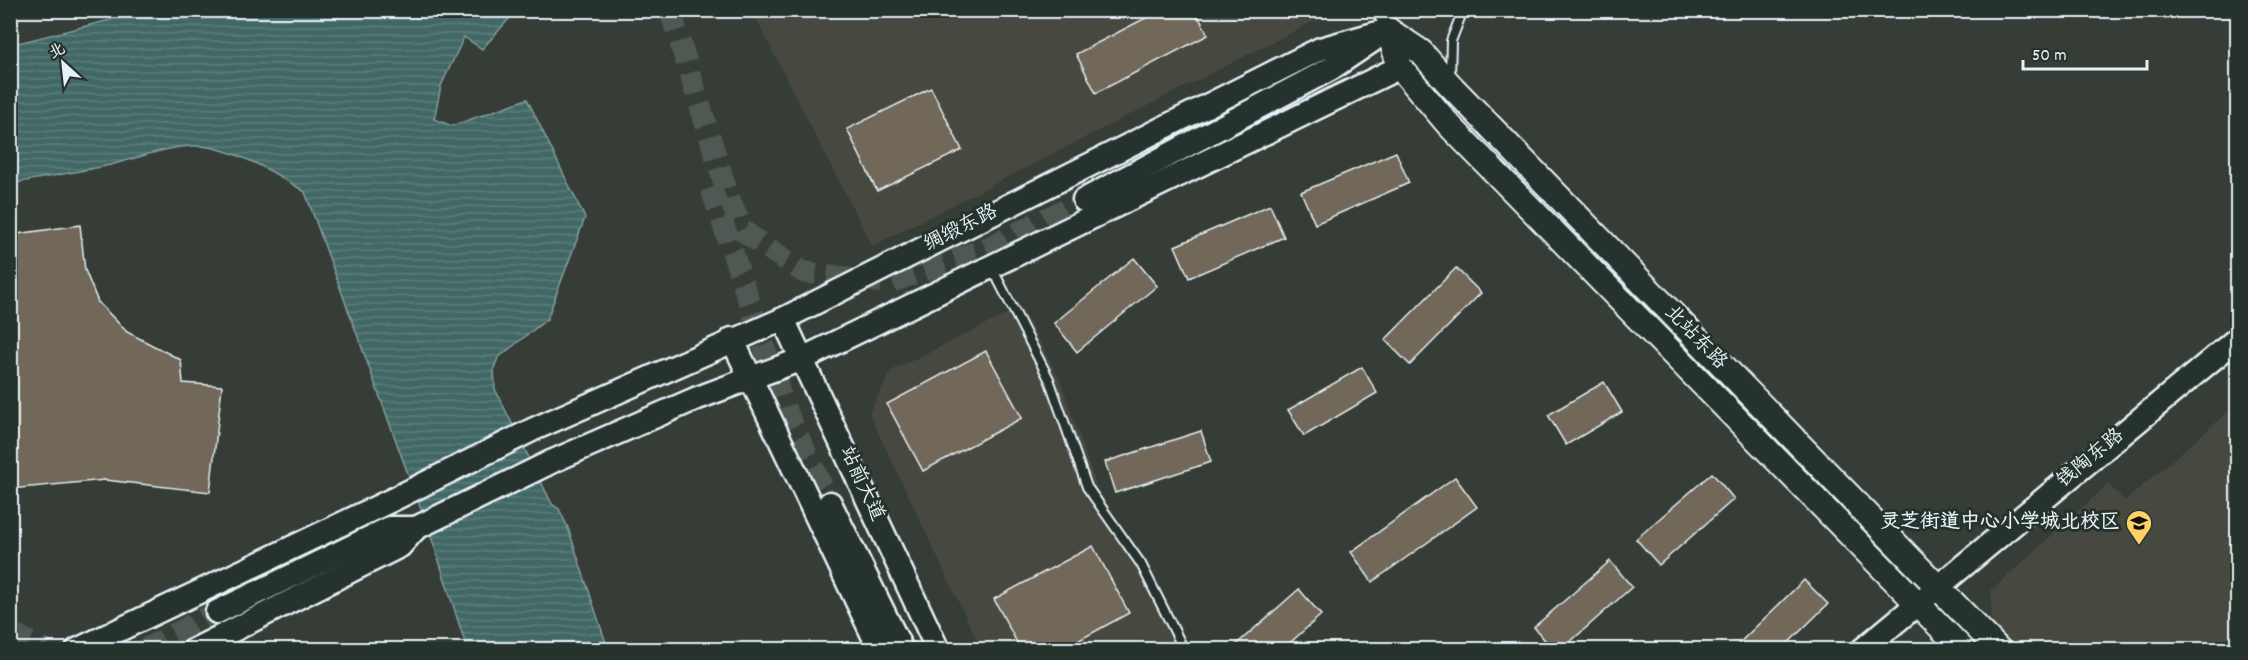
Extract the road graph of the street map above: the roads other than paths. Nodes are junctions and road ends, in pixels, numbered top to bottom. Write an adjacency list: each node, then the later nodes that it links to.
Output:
1 (1463, 10): 4 (lane)
2 (1382, 20): 3 (main road, 北站东路); 4 (main road, 北站东路); 5 (main road); 7 (main road, 绸缎东路)
3 (1401, 67): 6 (main road); 15 (main road, 北站东路)
4 (1450, 85): 14 (main road, 北站东路)
5 (1084, 200)
6 (991, 267): 10 (main road); 22 (lane)
7 (783, 319): 9 (main road, 绸缎东路); 10 (main road, 站前大道)
8 (2238, 338): 14 (main road, 钱陶东路)
9 (732, 339): 11 (main road); 17 (main road, 绸缎东路)
10 (802, 359): 11 (main road); 21 (main road, 站前大道)
11 (751, 378): 13 (main road); 19 (main road)
12 (830, 503): 20 (main road)
13 (416, 528): 16 (main road); 18 (main road)
14 (1936, 587): 15 (main road, 钱陶东路); 25 (main road, 北站东路)
15 (1916, 604): 23 (main road, 钱陶东路); 24 (main road, 北站东路)
16 (217, 612)
17 (76, 650)
18 (194, 650)
19 (880, 650)
20 (902, 650)
21 (938, 650)
22 (1184, 650)
23 (1862, 650)
24 (1963, 650)
25 (1999, 650)

